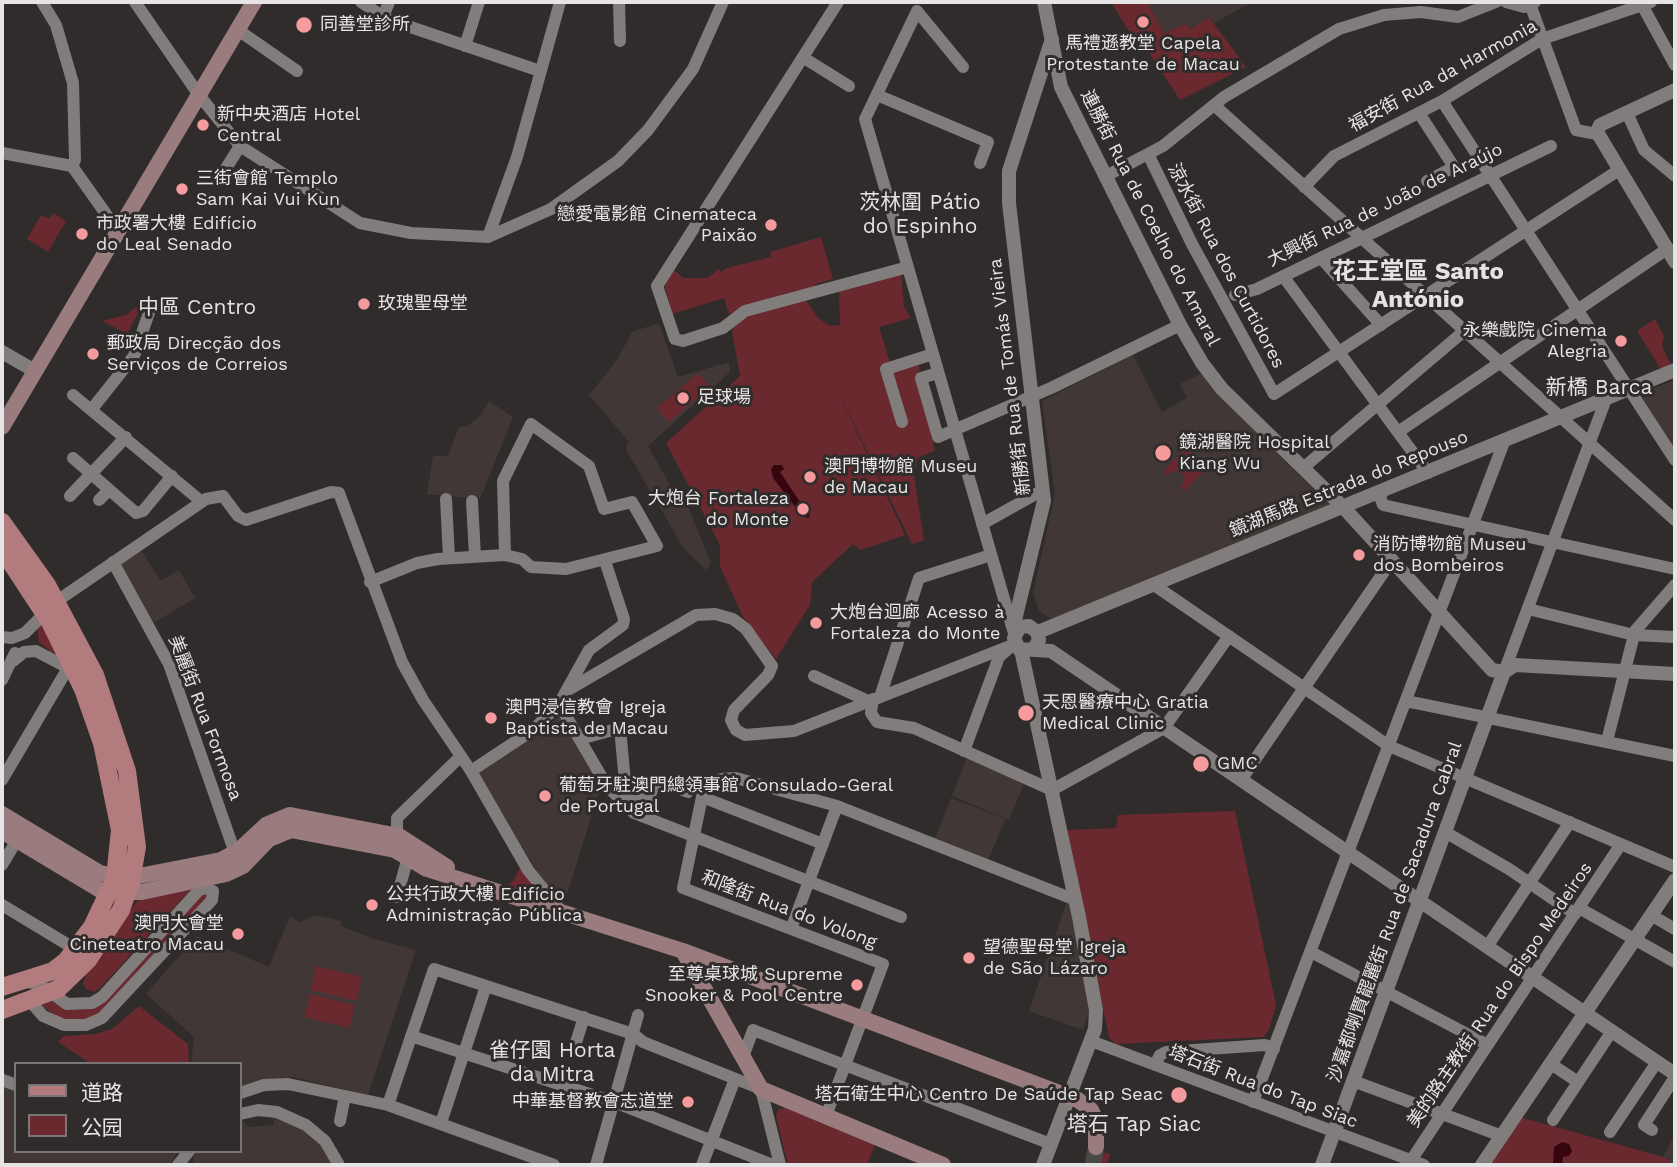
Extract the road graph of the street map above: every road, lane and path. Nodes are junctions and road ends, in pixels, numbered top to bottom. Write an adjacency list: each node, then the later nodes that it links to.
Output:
1 (42, 2): 44 (street)
2 (135, 2): 32 (street)
3 (254, 2): 18 (main road)
4 (361, 2): 17 (street)
5 (389, 2): 17 (street)
6 (479, 2): 22 (street)
7 (560, 2): 27 (street)
8 (619, 2): 21 (street)
9 (706, 2): 15 (street)
10 (838, 2): 23 (street)
11 (1496, 2): 35 (street)
12 (1506, 2): 13 (street)
13 (1532, 3): 20 (street)
14 (1646, 3): 20 (street, 福安街 Rua da Harmonia); 24 (street)
15 (721, 6): 54 (street)
16 (1046, 9): 19 (street, 連勝街 Rua de Coelho do Amaral)
17 (383, 17): 22 (street)
18 (238, 30): 26 (street); 32 (main road)
19 (1053, 37): 28 (street, 新勝街 Rua de Tomás Vieira); 30 (street, 連勝街 Rua de Coelho do Amaral)
20 (1542, 39): 34 (street, 福安街 Rua da Harmonia); 38 (street)
21 (620, 41)
22 (465, 46): 27 (street)
23 (804, 58): 29 (street); 58 (street)
24 (1675, 65)
25 (962, 67): 33 (street)
26 (297, 71)
27 (540, 71): 54 (street)
28 (1037, 83): 30 (street); 75 (street, 新勝街 Rua de Tomás Vieira)
29 (849, 86)
30 (1061, 87): 46 (street, 連勝街 Rua de Coelho do Amaral)
31 (1675, 90): 37 (street)
32 (199, 95): 39 (street); 52 (main road)
33 (877, 95): 43 (street); 58 (street)
34 (1442, 101): 36 (street, 福安街 Rua da Harmonia); 48 (street)
35 (1214, 106): 42 (street); 51 (street)
36 (1419, 113): 50 (street); 51 (street, 福安街 Rua da Harmonia)
37 (1627, 113): 38 (street); 47 (street)
38 (1597, 134): 45 (street)
39 (240, 146): 49 (street); 54 (street)
40 (1551, 146): 48 (street, 大興街 Rua de João de Araújo)
41 (2, 153): 44 (street)
42 (1148, 154): 46 (street); 68 (street, 涼水街 Rua dos Curtidores)
43 (980, 163)
44 (72, 166): 52 (street)
45 (1619, 170): 53 (street); 56 (street)
46 (1106, 176): 64 (street, 連勝街 Rua de Coelho do Amaral)
47 (1675, 176)
48 (1491, 177): 53 (street); 55 (street, 大興街 Rua de João de Araújo)
49 (218, 181)
50 (1427, 181)
51 (1304, 187): 55 (street)
52 (118, 231): 72 (main road)
53 (1526, 231): 61 (street); 63 (street)
54 (488, 237)
55 (1361, 239): 57 (street, 大興街 Rua de João de Araújo); 61 (street)
56 (1671, 255): 63 (street)
57 (1321, 258): 59 (street, 大興街 Rua de João de Araújo); 65 (street)
58 (908, 267): 69 (street)
59 (1283, 276): 60 (street, 大興街 Rua de João de Araújo); 68 (street)
60 (1235, 295)
61 (1424, 297): 65 (street); 66 (street)
62 (151, 307): 78 (street)
63 (1578, 310): 70 (street); 73 (street)
64 (1180, 325): 75 (street); 89 (street, 連勝街 Rua de Coelho do Amaral)
65 (1381, 325): 68 (street)
66 (1463, 332): 70 (street); 77 (street)
67 (2, 352): 72 (street)
68 (1339, 352): 77 (street)
69 (933, 354): 80 (street); 82 (street)
70 (1499, 364): 79 (street); 83 (street)
71 (1675, 370): 73 (street, 鏡湖馬路 Estrada do Repouso)
72 (35, 371): 81 (main road)
73 (1630, 390): 76 (street, 鏡湖馬路 Estrada do Repouso); 88 (street)
74 (73, 394): 78 (street)
75 (1032, 395): 82 (street); 93 (street, 新勝街 Rua de Tomás Vieira)
76 (1606, 399): 79 (street, 鏡湖馬路 Estrada do Repouso); 86 (street)
77 (1378, 404): 83 (street); 89 (street)
78 (92, 409): 84 (street)
79 (1559, 419): 85 (street, 鏡湖馬路 Estrada do Repouso); 86 (street)
80 (902, 422)
81 (2, 428)
82 (955, 432): 104 (street)
83 (1398, 432): 90 (street)
84 (126, 437): 91 (street); 92 (street)
85 (1504, 442): 90 (street, 鏡湖馬路 Estrada do Repouso); 105 (street)
86 (1589, 445): 102 (street); 106 (street)
87 (73, 458): 91 (street)
88 (1675, 460)
89 (1303, 468): 101 (street, 連勝街 Rua de Coelho do Amaral)
90 (1428, 473): 95 (street, 鏡湖馬路 Estrada do Repouso)
91 (92, 476): 94 (street); 96 (street)
92 (172, 476): 94 (street); 100 (street)
93 (1043, 489): 104 (street); 128 (street, 新勝街 Rua de Tomás Vieira)
94 (109, 490): 98 (street)
95 (1383, 491): 101 (street, 鏡湖馬路 Estrada do Repouso); 105 (street)
96 (70, 496)
97 (446, 499): 111 (street)
98 (99, 500)
99 (472, 501): 110 (street)
100 (202, 502): 114 (street); 116 (street)
101 (1343, 508): 112 (street, 連勝街 Rua de Coelho do Amaral); 117 (street, 鏡湖馬路 Estrada do Repouso)
102 (1675, 520)
103 (2, 522): 120 (main road)
104 (982, 524): 109 (street)
105 (1472, 525): 106 (street); 121 (street)
106 (1553, 542): 115 (street); 119 (street)
107 (2, 549): 120 (main road)
108 (505, 555): 110 (street); 113 (street); 113 (street)
109 (991, 555): 128 (street); 141 (street)
110 (475, 556): 111 (street)
111 (449, 558): 116 (street)
112 (1392, 560): 121 (street, 連勝街 Rua de Coelho do Amaral); 139 (street)
113 (605, 561): 140 (street)
114 (113, 562): 120 (street); 171 (street, 美麗街 Rua Formosa)
115 (1675, 569)
116 (370, 582): 152 (street)
117 (1154, 585): 122 (street, 鏡湖馬路 Estrada do Repouso); 125 (street)
118 (1675, 585): 124 (street)
119 (1528, 609): 124 (street); 134 (street)
120 (45, 611): 127 (street); 130 (street); 132 (main road); 138 (main road)
121 (1439, 613): 134 (street, 連勝街 Rua de Coelho do Amaral); 142 (street)
122 (1060, 623): 123 (street, 鏡湖馬路 Estrada do Repouso); 131 (street)
123 (1038, 632): 128 (street); 128 (street)
124 (1634, 635): 126 (street); 133 (street)
125 (1229, 636): 139 (street); 147 (street)
126 (1675, 637)
127 (2, 638): 129 (street)
128 (1019, 643): 131 (street); 141 (street); 151 (street); 158 (street, 新勝街 Rua de Tomás Vieira)
129 (14, 654): 130 (street); 137 (street)
130 (44, 654): 132 (street)
131 (1056, 655): 147 (street)
132 (71, 669): 138 (main road); 156 (street)
133 (1625, 671): 134 (street); 135 (street); 149 (street)
134 (1504, 672): 145 (street, 沙嘉都喇賈罷麗街 Rua de Sacadura Cabral)
135 (1675, 674)
136 (814, 676): 141 (street)
137 (2, 680)
138 (91, 686): 179 (main road)
139 (1304, 688): 150 (street); 157 (street)
140 (568, 690): 141 (street); 143 (street)
141 (874, 699): 151 (street)
142 (1406, 701): 145 (street); 150 (street)
143 (559, 704): 148 (street); 154 (street)
144 (619, 714): 146 (street)
145 (1489, 716): 149 (street); 155 (street, 沙嘉都喇賈罷麗街 Rua de Sacadura Cabral)
146 (620, 728): 148 (street); 159 (street)
147 (1164, 728): 157 (street); 158 (street)
148 (580, 739): 167 (street)
149 (1607, 741): 153 (street)
150 (1389, 746): 155 (street); 172 (street)
151 (964, 751): 158 (street)
152 (461, 756): 154 (street); 166 (street)
153 (1675, 756)
154 (471, 772): 185 (street)
155 (1465, 778): 163 (street); 165 (street, 沙嘉都喇賈罷麗街 Rua de Sacadura Cabral)
156 (2, 780)
157 (1241, 780): 172 (street)
158 (1050, 789): 182 (street, 新勝街 Rua de Tomás Vieira)
159 (688, 792)
160 (702, 797): 161 (street); 167 (street); 169 (street)
161 (837, 806): 169 (street); 182 (street)
162 (2, 814): 179 (main road)
163 (1570, 822): 170 (street); 178 (street)
164 (2, 831): 168 (main road)
165 (1445, 832): 178 (street); 183 (street, 沙嘉都喇賈罷麗街 Rua de Sacadura Cabral)
166 (397, 836): 171 (main road); 181 (main road)
167 (694, 838): 177 (street); 189 (street, 和隆街 Rua do Volong)
168 (17, 840): 174 (street); 179 (main road)
169 (823, 844): 177 (street)
170 (1621, 844): 175 (street); 186 (street, 美的路主教街 Rua do Bispo Medeiros)
171 (235, 853): 179 (main road)
172 (1348, 853): 183 (street); 195 (street)
173 (408, 857): 179 (main road); 180 (street); 181 (main road)
174 (2, 865)
175 (1673, 865)
176 (1675, 880): 187 (street)
177 (809, 882): 188 (street); 189 (street)
178 (1530, 883): 186 (street); 192 (street)
179 (122, 884): 193 (main road); 202 (main road)
180 (397, 897)
181 (520, 897): 185 (main road)
182 (1073, 899): 213 (street, 新勝街 Rua de Tomás Vieira)
183 (1420, 901): 192 (street); 203 (street, 沙嘉都喇賈罷麗街 Rua de Sacadura Cabral)
184 (2, 905): 193 (street)
185 (561, 911): 194 (main road)
186 (1577, 911): 191 (street); 199 (street, 美的路主教街 Rua do Bispo Medeiros)
187 (1651, 915): 190 (street); 191 (street)
188 (901, 917)
189 (791, 929): 209 (street, 和隆街 Rua do Volong)
190 (1675, 929)
191 (1635, 940): 197 (street); 206 (street)
192 (1487, 947): 199 (street)
193 (75, 949): 200 (main road)
194 (683, 951): 196 (main road); 198 (main road)
195 (1311, 952): 203 (street); 216 (street)
196 (710, 961): 198 (main road); 209 (main road)
197 (1675, 962)
198 (696, 975): 218 (main road)
199 (1533, 978): 206 (street); 214 (street, 美的路主教街 Rua do Bispo Medeiros)
200 (10, 985): 202 (street)
201 (486, 986): 208 (street); 212 (street); 217 (street)
202 (51, 992): 204 (main road); 204 (street)
203 (1386, 992): 214 (street); 225 (street, 沙嘉都喇賈罷麗街 Rua de Sacadura Cabral)
204 (30, 1001): 205 (main road)
205 (2, 1010)
206 (1585, 1013): 210 (street); 220 (street)
207 (638, 1014): 211 (street)
208 (584, 1017): 211 (street); 215 (street)
209 (863, 1019): 221 (street); 230 (main road)
210 (1612, 1031): 219 (street); 226 (street)
211 (633, 1034): 224 (street); 231 (street)
212 (411, 1036): 217 (street); 233 (street)
213 (1091, 1041): 222 (street, 塔石街 Rua do Tap Siac); 230 (street, 新勝街 Rua de Tomás Vieira)
214 (1488, 1045): 235 (street, 美的路主教街 Rua do Bispo Medeiros)
215 (574, 1049)
216 (1274, 1049): 222 (street); 232 (street)
217 (464, 1053): 231 (street); 241 (street)
218 (743, 1057): 221 (street); 227 (main road)
219 (1657, 1062): 223 (street); 244 (street)
220 (1551, 1064): 226 (street); 245 (street)
221 (845, 1065): 236 (street); 247 (street)
222 (1155, 1065): 232 (street, 塔石街 Rua do Tap Siac)
223 (1675, 1076): 242 (street)
224 (735, 1079): 227 (street); 246 (street)
225 (1353, 1081): 235 (street); 243 (street, 沙嘉都喇賈罷麗街 Rua de Sacadura Cabral)
226 (1578, 1082): 239 (street)
227 (761, 1089): 236 (main road); 255 (street)
228 (242, 1092): 229 (street)
229 (345, 1096): 233 (street); 240 (street)
230 (1070, 1097): 237 (street, 新勝街 Rua de Tomás Vieira); 238 (main road)
231 (614, 1102): 246 (street); 252 (street)
232 (1253, 1102): 243 (street, 塔石街 Rua do Tap Siac)
233 (388, 1105): 241 (street)
234 (242, 1114): 250 (street)
235 (1443, 1114): 245 (street); 249 (street, 美的路主教街 Rua do Bispo Medeiros)
236 (826, 1116): 256 (main road)
237 (1062, 1118): 238 (street); 247 (street, 新勝街 Rua de Tomás Vieira)
238 (1095, 1118): 248 (main road)
239 (1553, 1119)
240 (340, 1121)
241 (441, 1122): 251 (street)
242 (1652, 1130)
243 (1334, 1132): 249 (street, 塔石街 Rua do Tap Siac); 258 (street, 沙嘉都喇賈罷麗街 Rua de Sacadura Cabral)
244 (1610, 1132)
245 (1502, 1136): 259 (street)
246 (711, 1141): 253 (street); 254 (street)
247 (1051, 1144): 257 (street, 新勝街 Rua de Tomás Vieira)
248 (1096, 1147)
249 (1414, 1164)
250 (339, 1165)
251 (554, 1165)
252 (596, 1165)
253 (702, 1165)
254 (773, 1165)
255 (779, 1165)
256 (943, 1165)
257 (1043, 1165)
258 (1322, 1165)
259 (1482, 1165)

